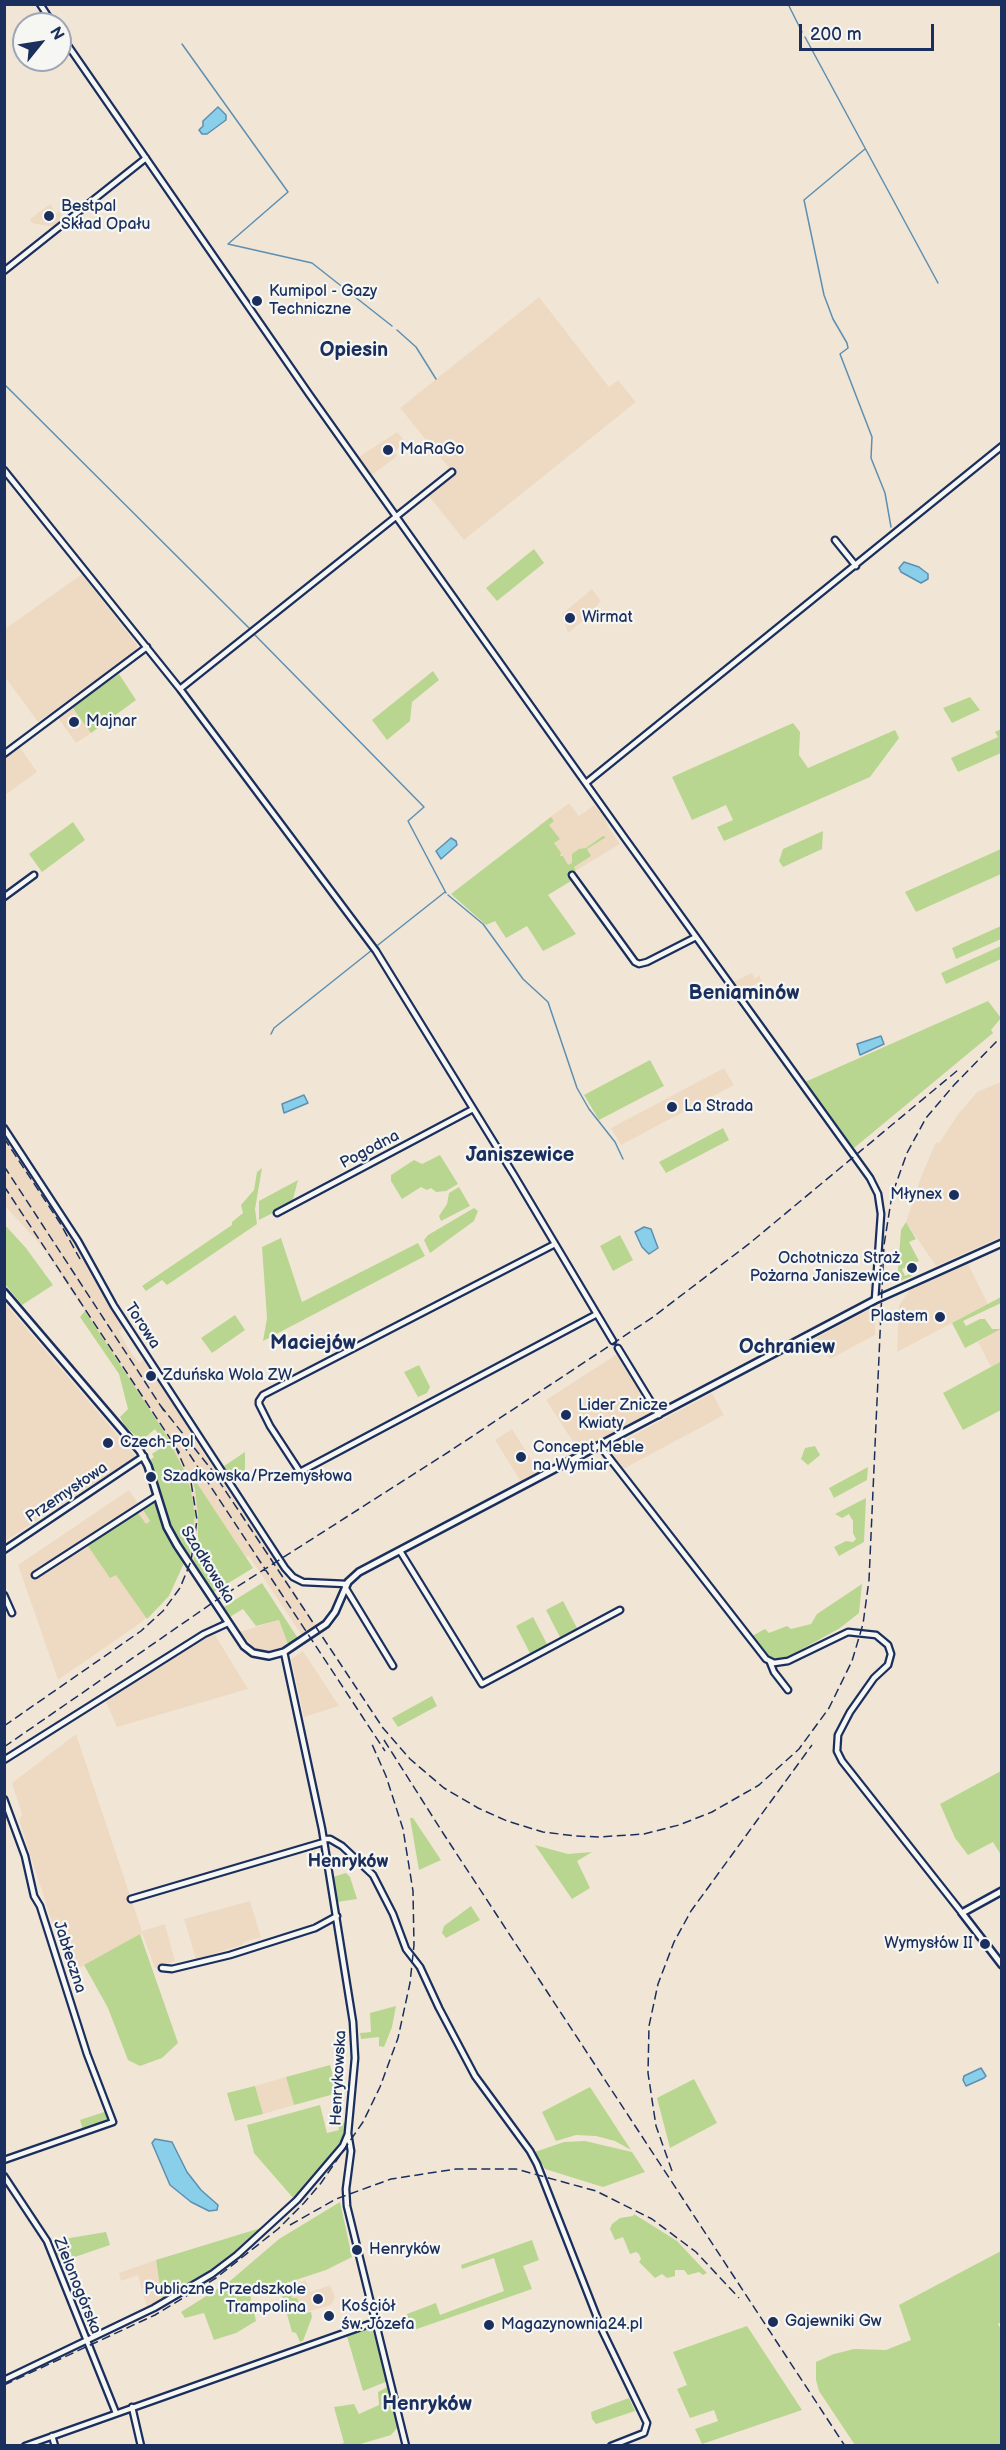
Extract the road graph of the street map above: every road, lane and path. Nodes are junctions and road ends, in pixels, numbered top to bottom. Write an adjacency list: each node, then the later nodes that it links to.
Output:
1 (72, 51): 2 (street)
2 (146, 158): 3 (street); 7 (street)
3 (4, 271)
4 (1002, 446): 9 (street)
5 (4, 470): 10 (street)
6 (452, 472): 7 (street)
7 (397, 516): 11 (street); 13 (street)
8 (835, 540): 9 (street)
9 (856, 566): 13 (street)
10 (147, 647): 11 (street); 12 (street)
11 (180, 689): 18 (street)
12 (4, 754)
13 (586, 783): 17 (street)
14 (34, 875): 16 (street)
15 (572, 875): 17 (street)
16 (4, 897)
17 (696, 937): 25 (street)
18 (473, 1109): 20 (street, Pogodna); 21 (street)
19 (4, 1128): 36 (street, Torowa)
20 (278, 1213)
21 (555, 1244): 26 (street); 26 (street)
22 (1000, 1244): 23 (street); 25 (street)
23 (1002, 1251)
24 (4, 1292): 31 (street, Szadkowska)
25 (875, 1300): 29 (street)
26 (597, 1314): 27 (street)
27 (613, 1341)
28 (618, 1348): 29 (street)
29 (659, 1415): 30 (street)
30 (600, 1446): 34 (street); 42 (street)
31 (144, 1456): 32 (street, Szadkowska); 33 (street, Przemysłowa)
32 (158, 1496): 35 (street); 40 (street, Szadkowska)
33 (4, 1550)
34 (400, 1551): 36 (street); 38 (street)
35 (35, 1575)
36 (347, 1583): 41 (street); 43 (street)
37 (4, 1595): 39 (street)
38 (620, 1610)
39 (12, 1613)
40 (228, 1623): 41 (street, Szadkowska); 45 (street)
41 (284, 1652): 47 (street, Henrykowska)
42 (770, 1662): 44 (street); 50 (street)
43 (393, 1666)
44 (788, 1690)
45 (4, 1760)
46 (4, 1799): 55 (street, Jabłeczna)
47 (324, 1841): 49 (street); 51 (street, Henrykowska); 67 (street)
48 (1002, 1891): 50 (street)
49 (131, 1899)
50 (962, 1913): 52 (street)
51 (336, 1916): 53 (street); 54 (street, Henrykowska)
52 (1002, 1965)
53 (162, 1968)
54 (348, 2133): 57 (street, Henrykowska); 58 (street)
55 (4, 2160)
56 (4, 2176): 58 (street, Zielonogórska)
57 (375, 2322): 60 (street); 66 (street, Henrykowska)
58 (87, 2340): 59 (street); 61 (street, Zielonogórska)
59 (4, 2380)
60 (132, 2407): 61 (street); 65 (street)
61 (116, 2413): 62 (street)
62 (52, 2436): 63 (street); 64 (street)
63 (25, 2445)
64 (55, 2445)
65 (141, 2445)
66 (406, 2445)
67 (611, 2445)

